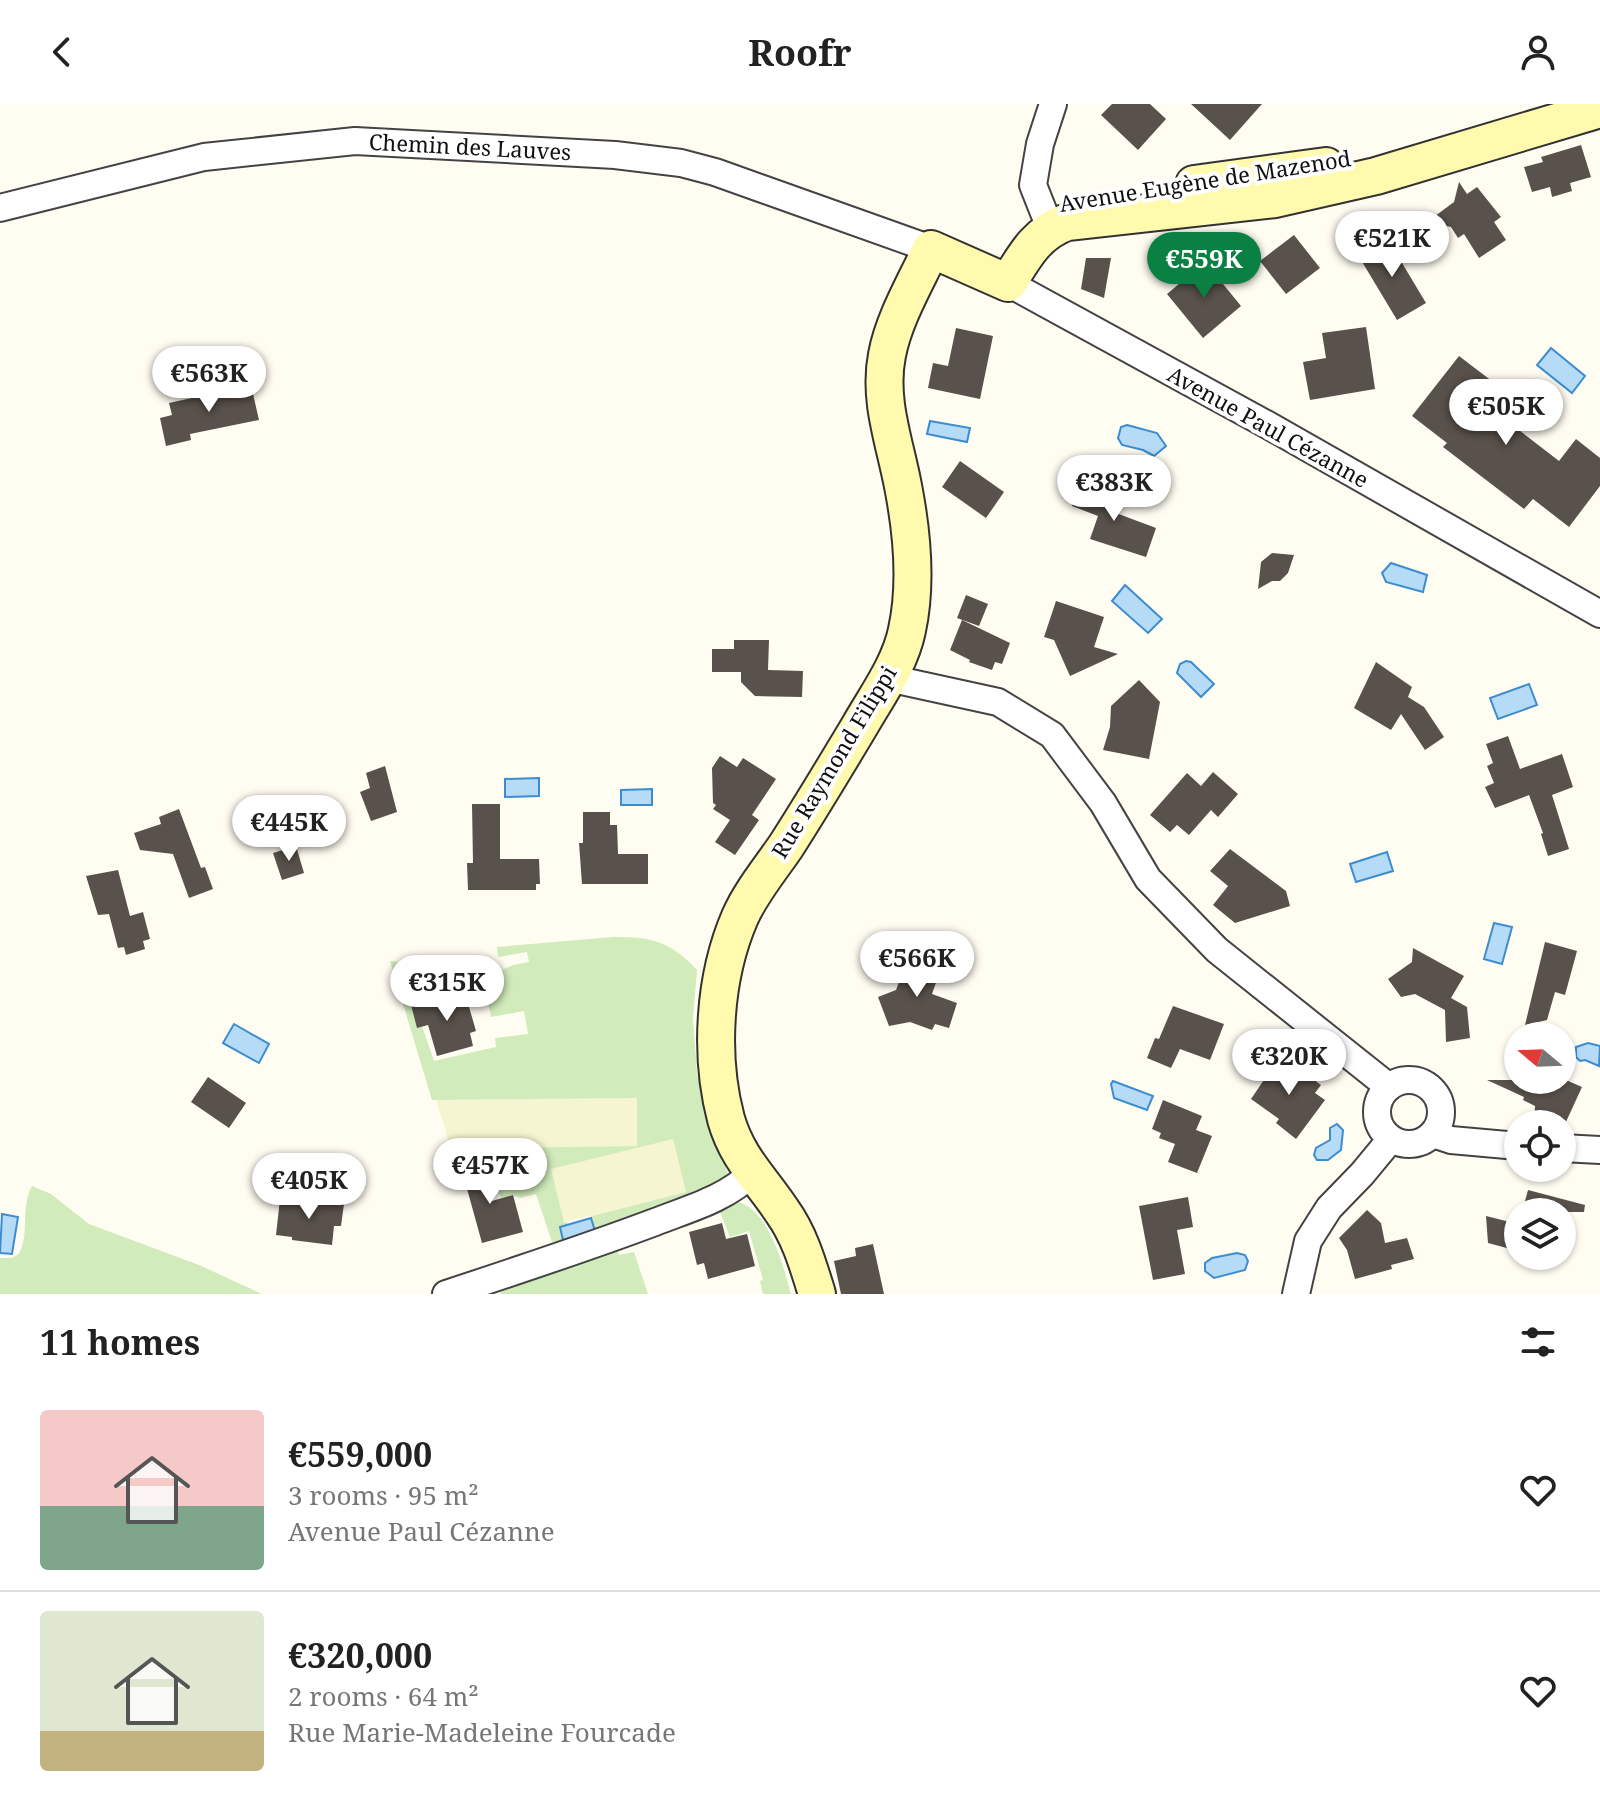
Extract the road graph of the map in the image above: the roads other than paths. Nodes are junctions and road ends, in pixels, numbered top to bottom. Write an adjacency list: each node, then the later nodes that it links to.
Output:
1 (1053, 104): 5 (street)
2 (1543, 104): 5 (street, Avenue Eugène de Mazenod)
3 (1600, 109): 5 (street, Avenue Eugène de Mazenod)
4 (0, 208): 6 (street, Chemin des Lauves)
5 (1046, 219): 7 (street, Avenue Eugène de Mazenod)
6 (931, 249): 7 (street, Avenue Paul Cézanne); 9 (street, Rue Raymond Filippi)
7 (996, 278): 8 (street, Avenue Paul Cézanne)
8 (1600, 614)
9 (888, 678): 10 (street); 16 (street, Rue Raymond Filippi)
10 (1389, 1087): 11 (street); 12 (street)
11 (1433, 1134): 12 (street); 13 (street)
12 (1391, 1139): 19 (street)
13 (1504, 1145)
14 (1576, 1149): 15 (street)
15 (1600, 1150)
16 (752, 1173): 17 (street); 18 (street, Rue Raymond Filippi)
17 (446, 1294)
18 (817, 1294)
19 (1296, 1294)

